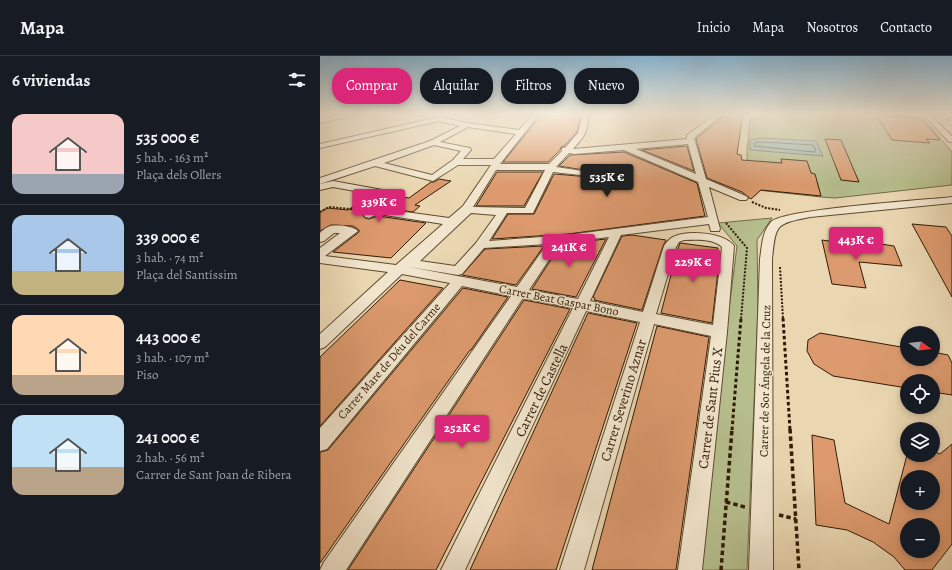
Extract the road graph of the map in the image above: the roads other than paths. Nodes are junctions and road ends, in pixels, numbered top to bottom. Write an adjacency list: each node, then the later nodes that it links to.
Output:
1 (352, 137): 8 (street)
2 (444, 137): 7 (street)
3 (517, 137): 13 (street)
4 (579, 137): 10 (street)
5 (690, 137): 6 (street)
6 (691, 141): 9 (street); 16 (street)
7 (433, 143): 11 (street); 12 (street)
8 (320, 146)
9 (625, 147): 10 (street); 16 (street)
10 (565, 150): 14 (street)
11 (456, 162): 12 (street); 13 (street)
12 (374, 163): 17 (street)
13 (496, 165): 14 (street); 22 (street)
14 (550, 168): 15 (street); 22 (street)
15 (587, 174)
16 (702, 179): 20 (street); 25 (street)
17 (320, 181)
18 (320, 187): 19 (street)
19 (388, 194)
20 (743, 198)
21 (952, 200): 40 (street, Carrer de Sor Ángela de la Cruz)
22 (467, 208): 24 (street)
23 (372, 213): 24 (street)
24 (452, 222): 32 (street)
25 (714, 222): 26 (street); 27 (street)
26 (617, 232): 29 (street); 35 (street, Carrer de Castella)
27 (712, 237): 36 (street, Carrer Severino Aznar); 37 (street, Carrer de Sant Pius X)
28 (320, 239): 31 (street)
29 (555, 241): 30 (street); 34 (street)
30 (481, 246): 30 (street)
31 (321, 254): 32 (street, Carrer Beat Gaspar Bono)
32 (399, 269): 33 (street, Carrer Beat Gaspar Bono); 38 (street)
33 (459, 281): 34 (street, Carrer Beat Gaspar Bono); 39 (street, Carrer Mare de Déu del Carme)
34 (519, 292): 35 (street, Carrer Beat Gaspar Bono); 41 (street)
35 (583, 305): 36 (street, Carrer Beat Gaspar Bono); 42 (street, Carrer de Castella)
36 (648, 318): 37 (street, Carrer Beat Gaspar Bono); 43 (street, Carrer Severino Aznar)
37 (720, 332): 44 (street, Carrer de Sant Pius X)
38 (320, 343)
39 (320, 442)
40 (762, 541): 45 (street, Carrer de Sor Ángela de la Cruz); 46 (street, Carrer de Sor Ángela de la Cruz)
41 (332, 570)
42 (453, 570)
43 (572, 570)
44 (690, 570)
45 (761, 570)
46 (768, 570)

